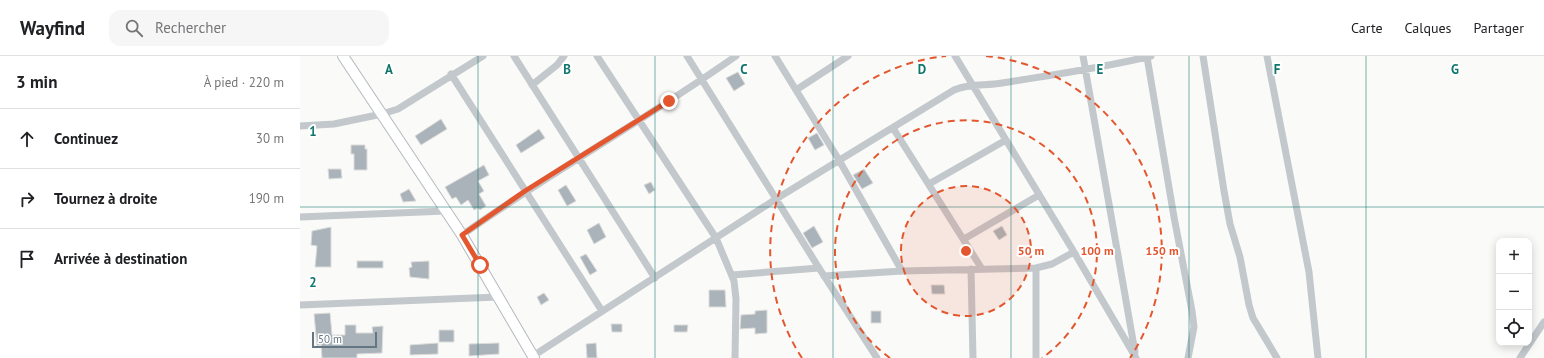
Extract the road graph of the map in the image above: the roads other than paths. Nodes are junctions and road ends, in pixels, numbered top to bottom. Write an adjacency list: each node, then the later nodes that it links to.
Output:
1 (342, 56): 21 (street)
2 (483, 56): 16 (street)
3 (514, 56): 18 (street)
4 (564, 56): 18 (street)
5 (597, 56): 22 (street)
6 (687, 56): 17 (street)
7 (736, 56): 17 (street)
8 (775, 56): 20 (street)
9 (848, 56): 20 (street)
10 (955, 56): 19 (street)
11 (1083, 56): 15 (street)
12 (1149, 56): 15 (street); 56 (street)
13 (1203, 56): 57 (street)
14 (1267, 56): 58 (street)
15 (1085, 70): 19 (street); 55 (street)
16 (451, 74): 21 (street); 29 (street)
17 (701, 80): 22 (street); 31 (street)
18 (532, 85): 26 (street)
19 (973, 85): 24 (street); 25 (street)
20 (796, 90): 27 (street)
21 (382, 114): 23 (street); 32 (street)
22 (639, 120): 26 (street); 35 (street)
23 (300, 126)
24 (893, 128): 27 (street); 28 (street)
25 (1006, 140): 28 (street); 30 (street)
26 (578, 158): 29 (street); 45 (street)
27 (839, 160): 31 (street); 42 (street)
28 (929, 184): 36 (street)
29 (525, 191): 34 (street); 48 (street)
30 (1039, 195): 36 (street); 37 (street)
31 (776, 199): 35 (street); 38 (street)
32 (446, 211): 33 (street); 34 (street)
33 (300, 217)
34 (462, 235): 46 (street)
35 (716, 238): 43 (street); 45 (street)
36 (964, 239): 41 (street)
37 (1074, 252): 39 (street); 55 (street)
38 (819, 268): 43 (street); 44 (street)
39 (1036, 268): 41 (street); 54 (street)
40 (970, 269): 41 (street); 42 (street); 53 (street)
41 (982, 269)
42 (902, 271): 44 (street)
43 (732, 275): 51 (street)
44 (824, 276): 52 (street)
45 (655, 278): 48 (street)
46 (498, 297): 47 (street); 50 (street)
47 (300, 305)
48 (602, 311): 50 (street)
49 (1544, 322): 59 (street)
50 (533, 357)
51 (735, 358)
52 (877, 358)
53 (973, 358)
54 (1036, 358)
55 (1136, 358)
56 (1188, 358)
57 (1277, 358)
58 (1318, 358)
59 (1520, 358)

